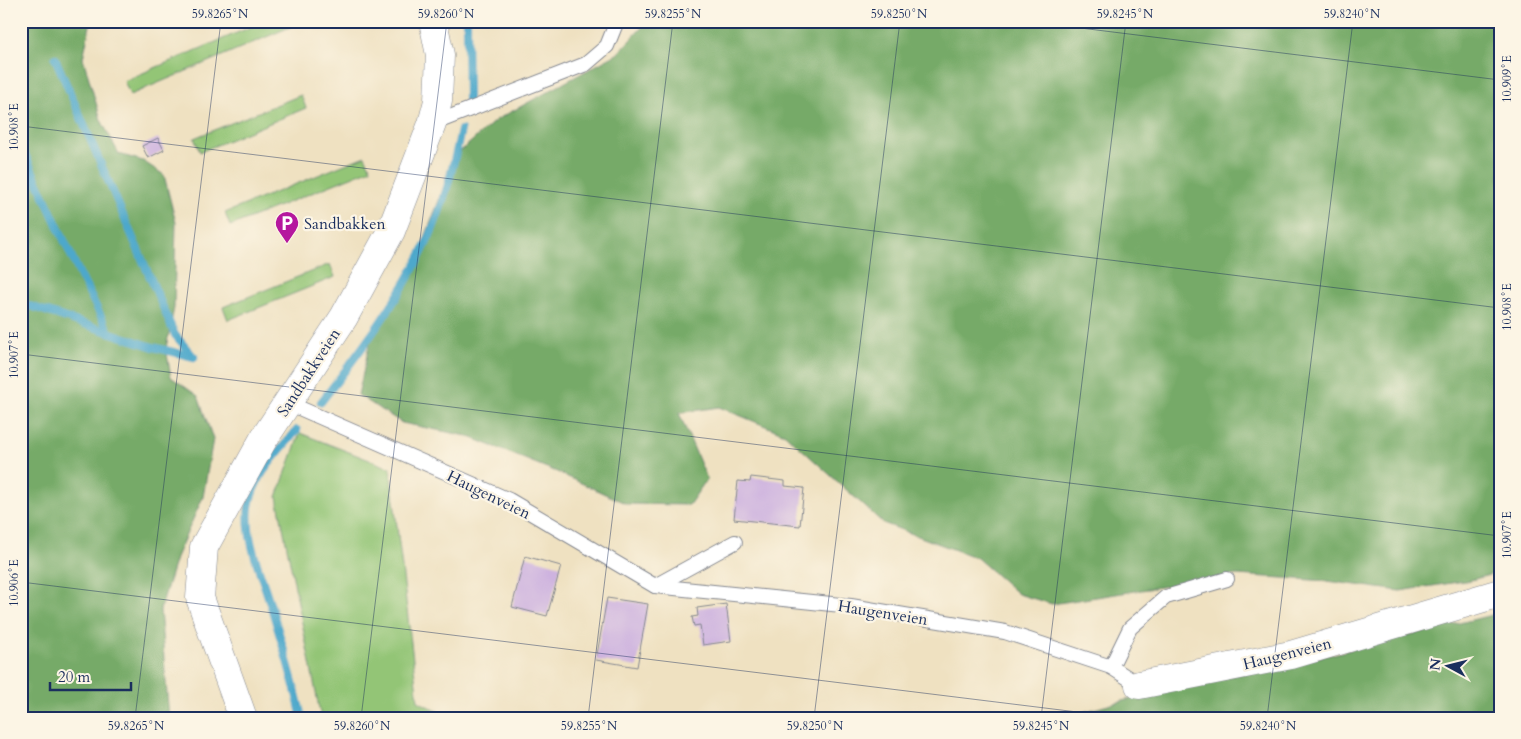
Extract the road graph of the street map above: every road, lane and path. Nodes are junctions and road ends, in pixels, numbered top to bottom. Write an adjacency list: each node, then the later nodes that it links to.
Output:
1 (433, 21): 3 (street, Sandbakkveien)
2 (617, 21): 3 (lane)
3 (432, 124): 4 (street, Sandbakkveien)
4 (288, 403): 7 (lane, Haugenveien); 11 (street, Sandbakkveien)
5 (735, 542): 7 (lane)
6 (1227, 579): 9 (lane)
7 (655, 586): 9 (lane, Haugenveien)
8 (1500, 593): 10 (street, Haugenveien)
9 (1111, 668): 10 (lane, Haugenveien)
10 (1139, 685)
11 (243, 718)

